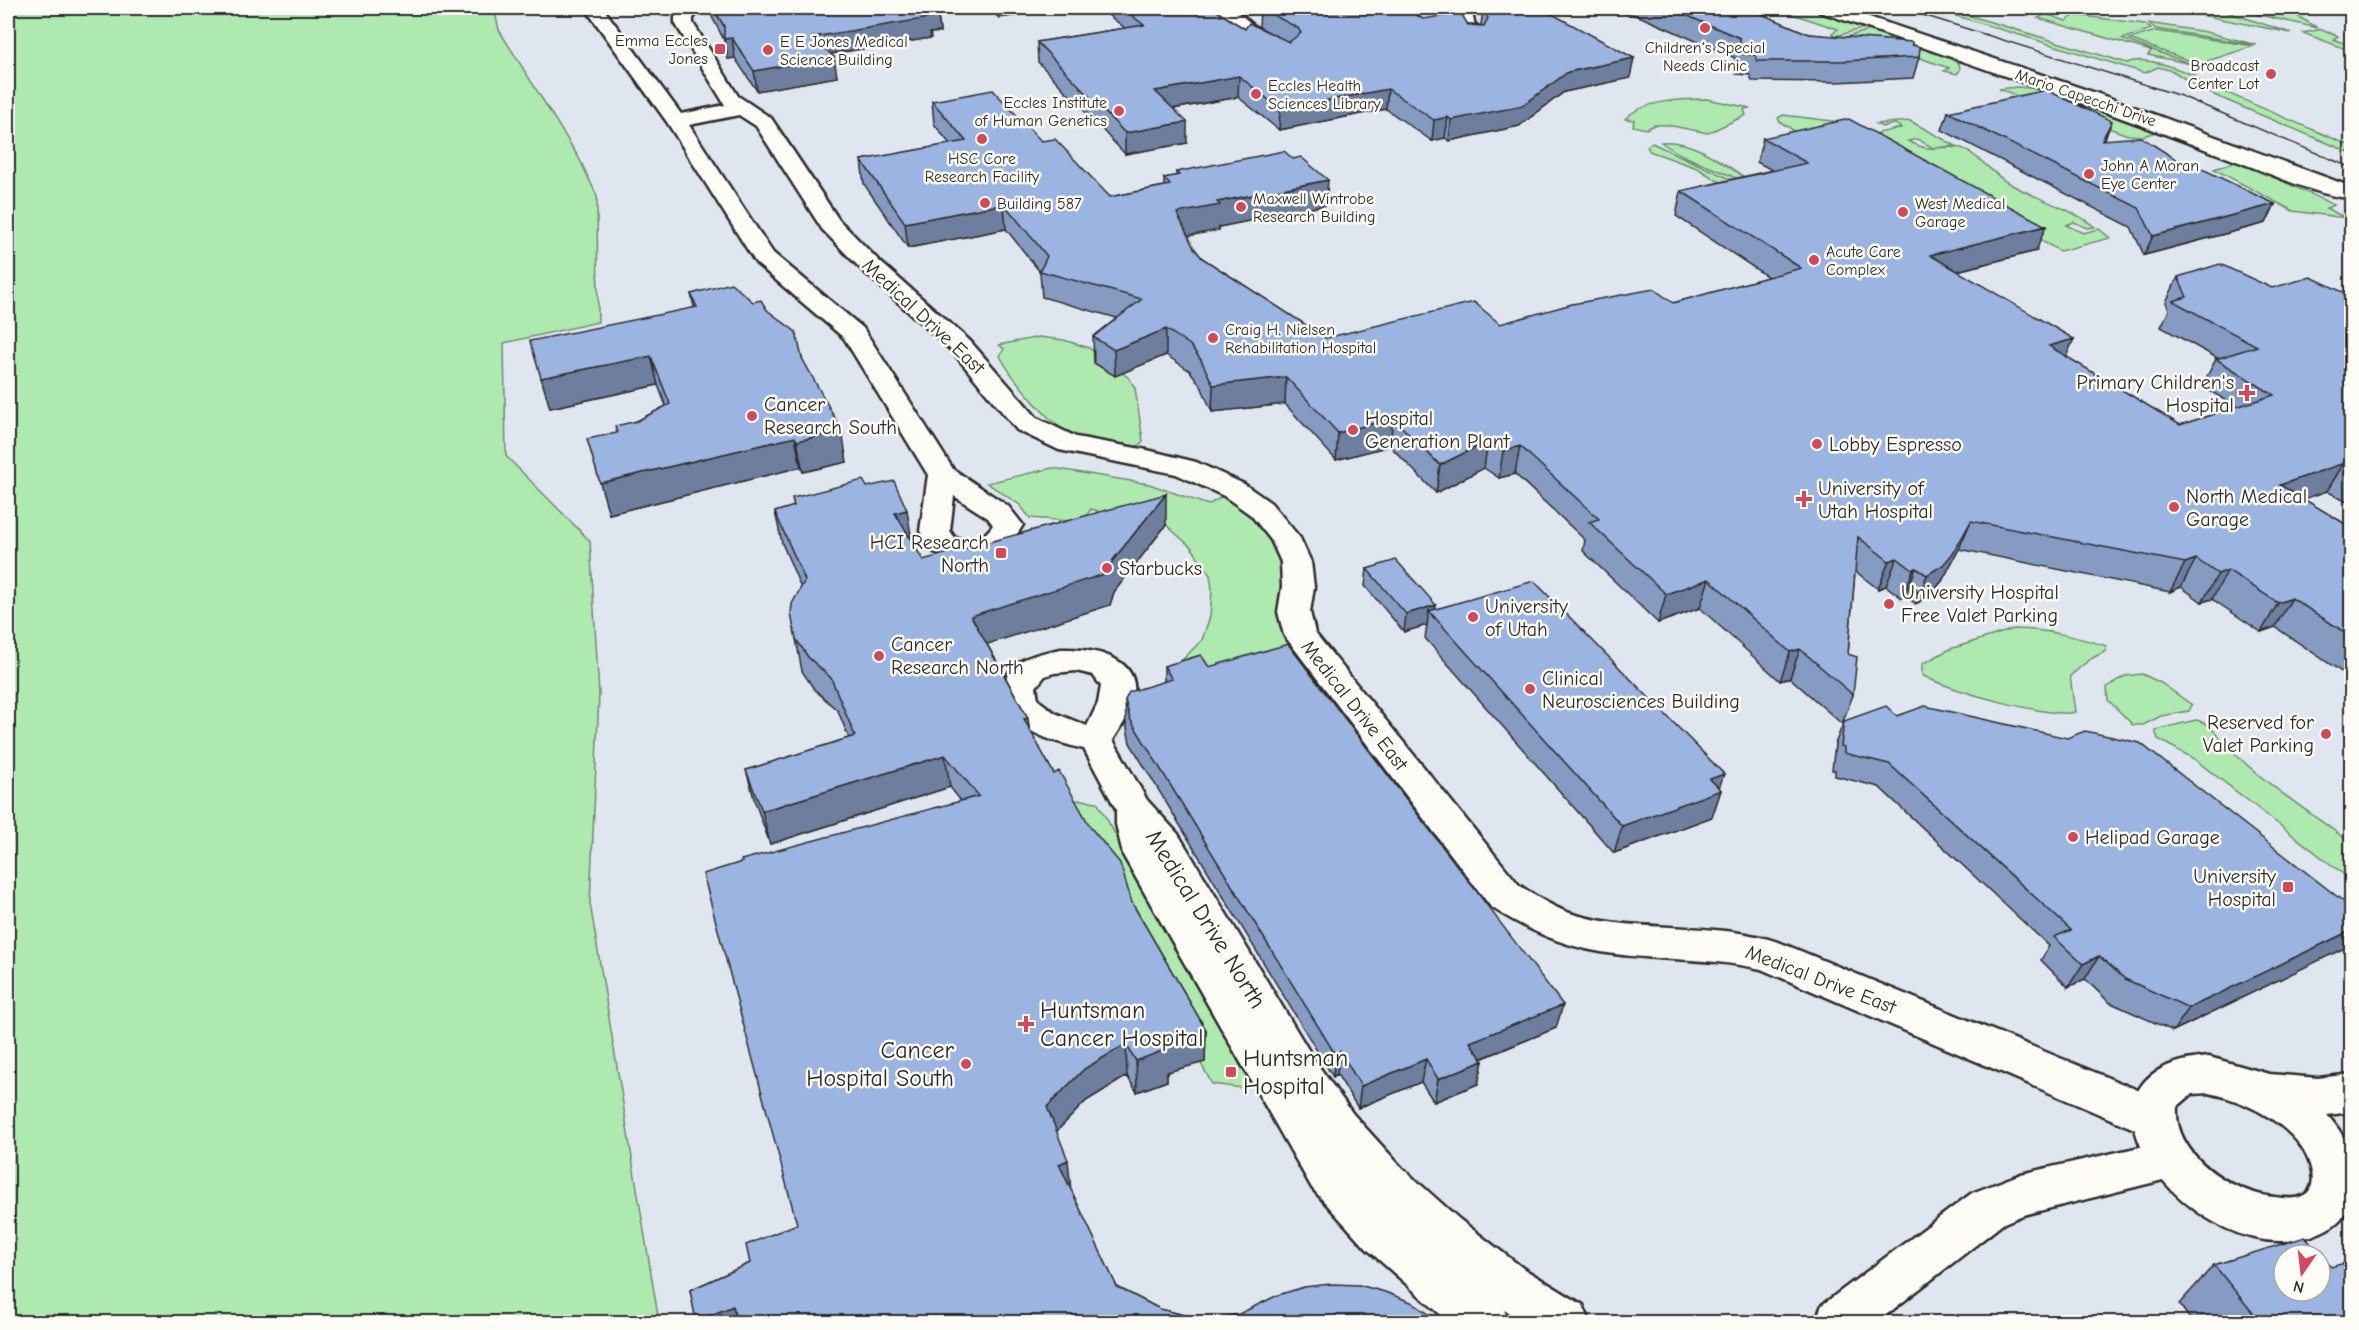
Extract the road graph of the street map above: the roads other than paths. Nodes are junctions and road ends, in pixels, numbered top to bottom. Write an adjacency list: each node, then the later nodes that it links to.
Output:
1 (594, 8): 10 (street)
2 (694, 8): 9 (street, Medical Drive East)
3 (1222, 8): 8 (street)
4 (1462, 8): 7 (street)
5 (1826, 8): 11 (street, Mario Capecchi Drive)
6 (1870, 8): 11 (street, Mario Capecchi Drive)
7 (1475, 39)
8 (1289, 54)
9 (742, 108): 10 (street); 17 (street, Medical Drive East)
10 (675, 121): 12 (street)
11 (2348, 194)
12 (942, 475)
13 (1096, 740): 14 (street)
14 (1134, 809): 20 (street, Medical Drive North); 21 (street, Medical Drive North)
15 (2267, 1093): 16 (street); 17 (street); 19 (street)
16 (2352, 1093)
17 (2154, 1117): 18 (street)
18 (2171, 1160): 19 (street); 22 (street)
19 (2342, 1192)
20 (1485, 1323)
21 (1566, 1323)
22 (1839, 1323)

